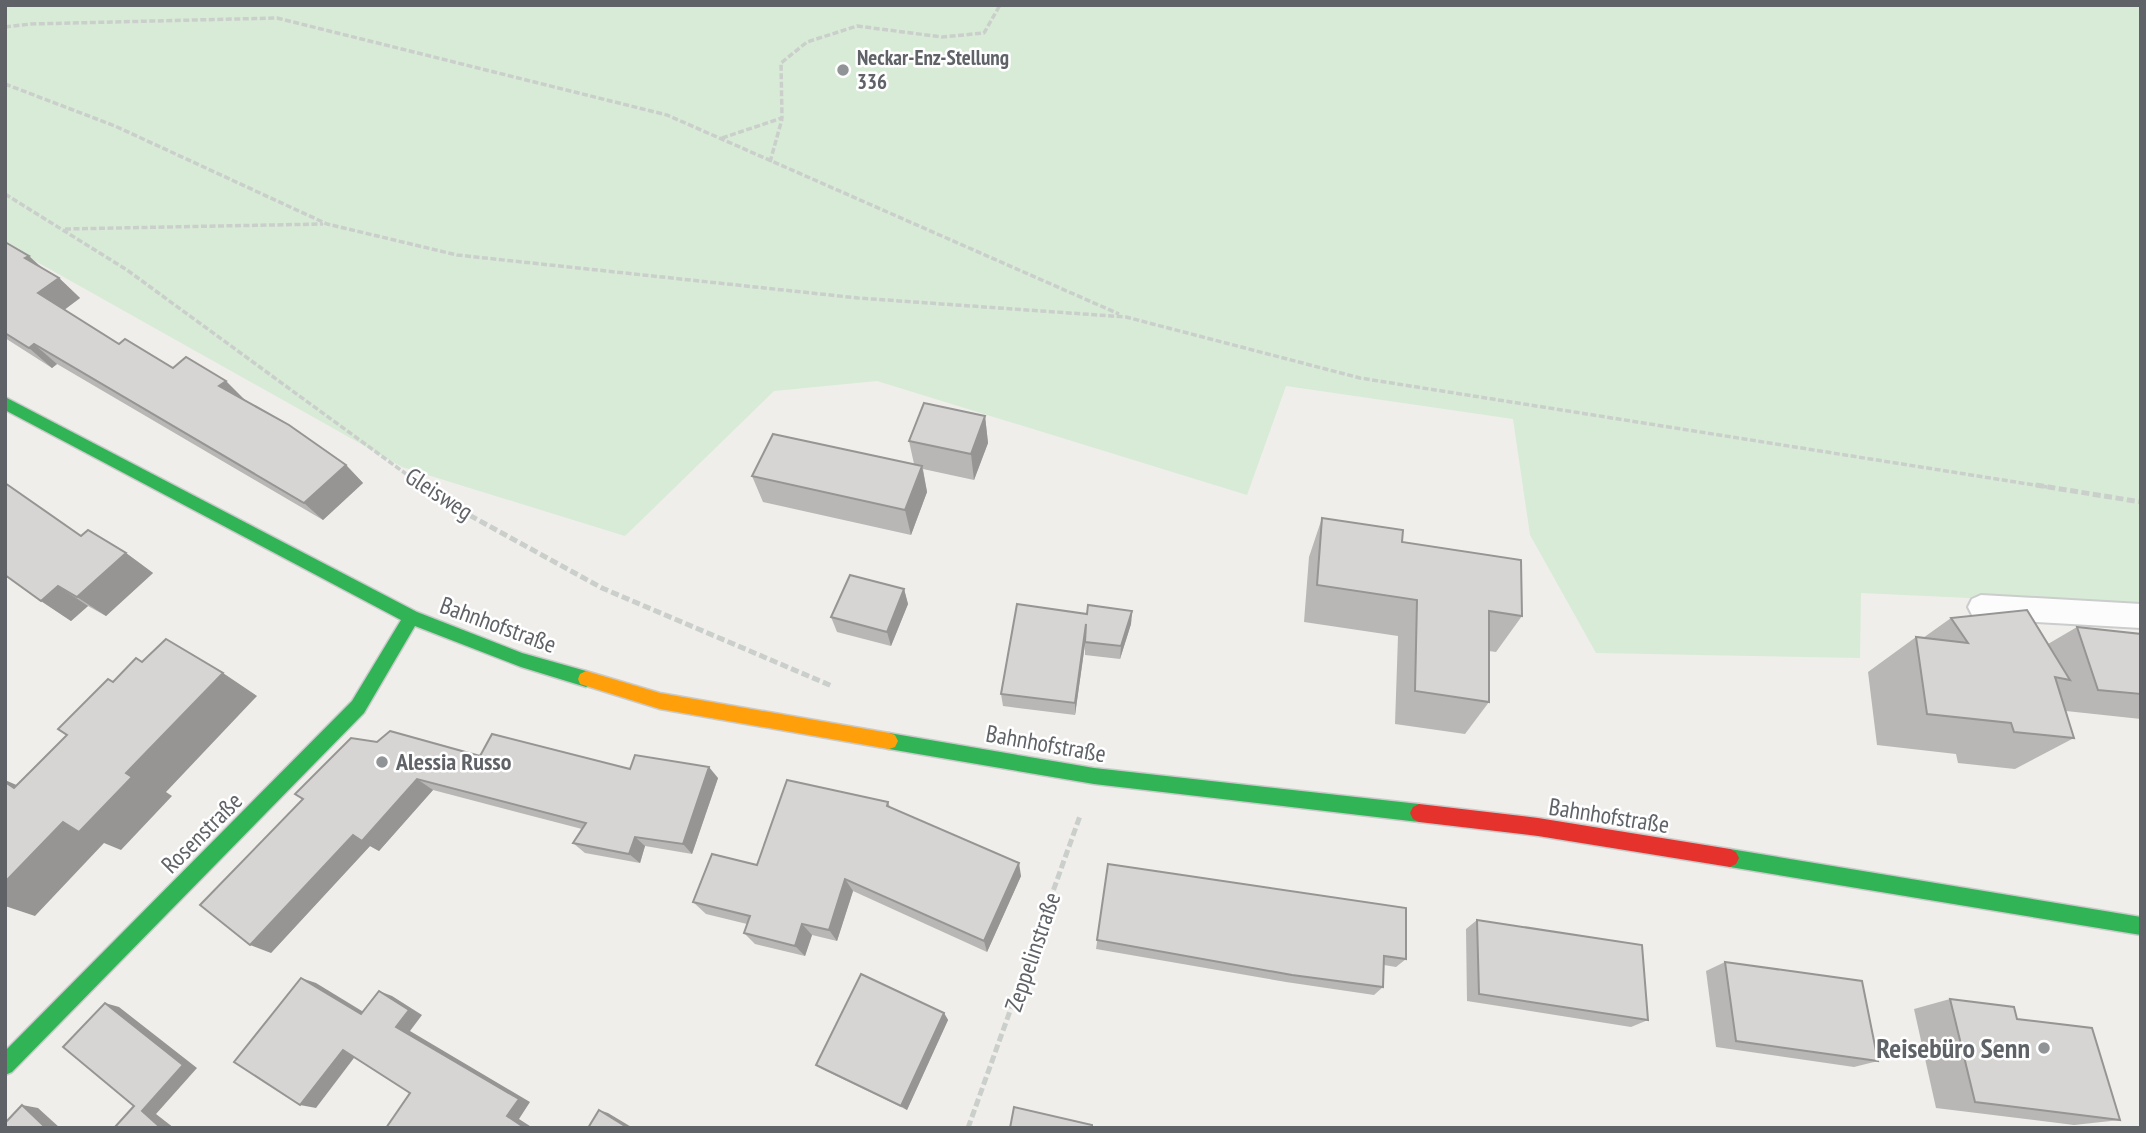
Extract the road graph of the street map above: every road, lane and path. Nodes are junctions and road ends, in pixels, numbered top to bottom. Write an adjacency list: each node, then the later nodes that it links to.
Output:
1 (1000, 5): 4 (path)
2 (5, 27): 5 (path)
3 (5, 83): 8 (path)
4 (782, 118): 5 (path); 6 (path)
5 (721, 138): 6 (path)
6 (771, 162): 10 (path)
7 (5, 194): 9 (path, Gleisweg)
8 (327, 223): 9 (path); 10 (path)
9 (63, 229): 16 (path, Gleisweg)
10 (1126, 317): 12 (path)
11 (5, 403): 15 (street, Bahnhofstraße)
12 (2141, 502)
13 (1981, 607): 14 (lane)
14 (2141, 616)
15 (411, 617): 17 (street, Bahnhofstraße); 19 (street, Rosenstraße)
16 (836, 687)
17 (1094, 776): 18 (street, Bahnhofstraße); 20 (path, Zeppelinstraße)
18 (2141, 926)
19 (5, 1065)
20 (968, 1128)

